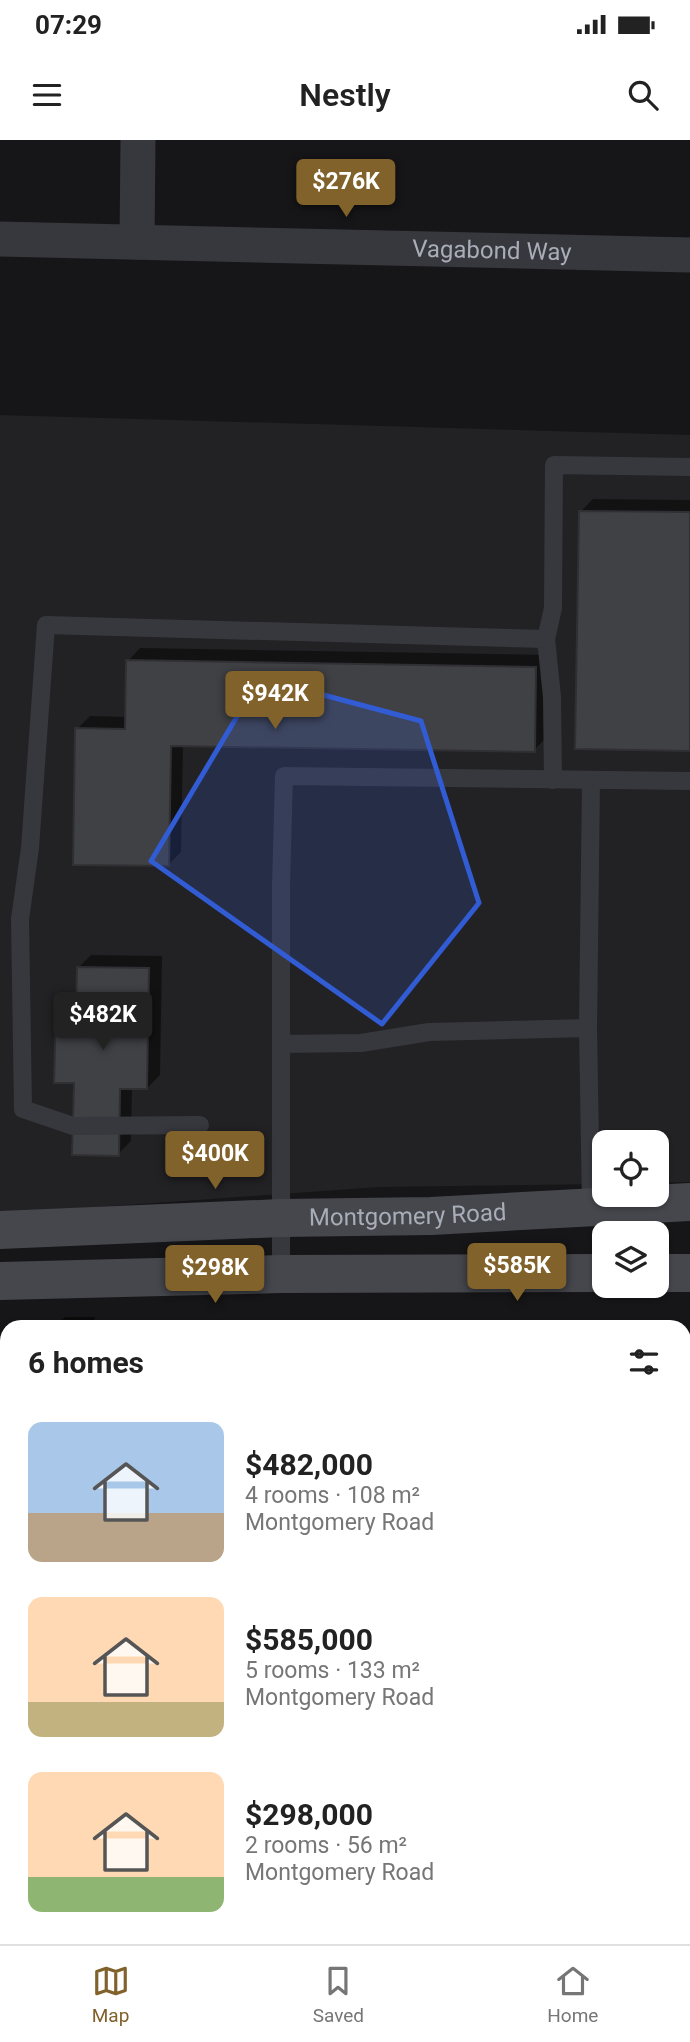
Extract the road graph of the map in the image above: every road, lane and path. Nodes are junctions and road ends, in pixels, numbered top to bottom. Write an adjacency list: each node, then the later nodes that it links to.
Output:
1 (138, 140): 3 (street)
2 (0, 239): 3 (street, Vagabond Way)
3 (137, 242): 4 (street, Vagabond Way)
4 (690, 255)
5 (690, 467): 6 (lane)
6 (546, 639): 7 (lane); 12 (lane)
7 (553, 780): 8 (lane); 11 (lane)
8 (591, 781): 9 (lane); 10 (lane)
9 (690, 781)
10 (588, 1028): 11 (lane); 14 (lane)
11 (281, 1044): 15 (lane)
12 (200, 1125)
13 (690, 1202): 14 (main road, Montgomery Road)
14 (591, 1208): 15 (main road, Montgomery Road)
15 (281, 1218): 16 (main road, Montgomery Road); 20 (lane)
16 (0, 1230)
17 (592, 1273): 20 (main road)
18 (669, 1273): 19 (main road)
19 (690, 1273)
20 (281, 1274): 21 (main road)
21 (0, 1281)

